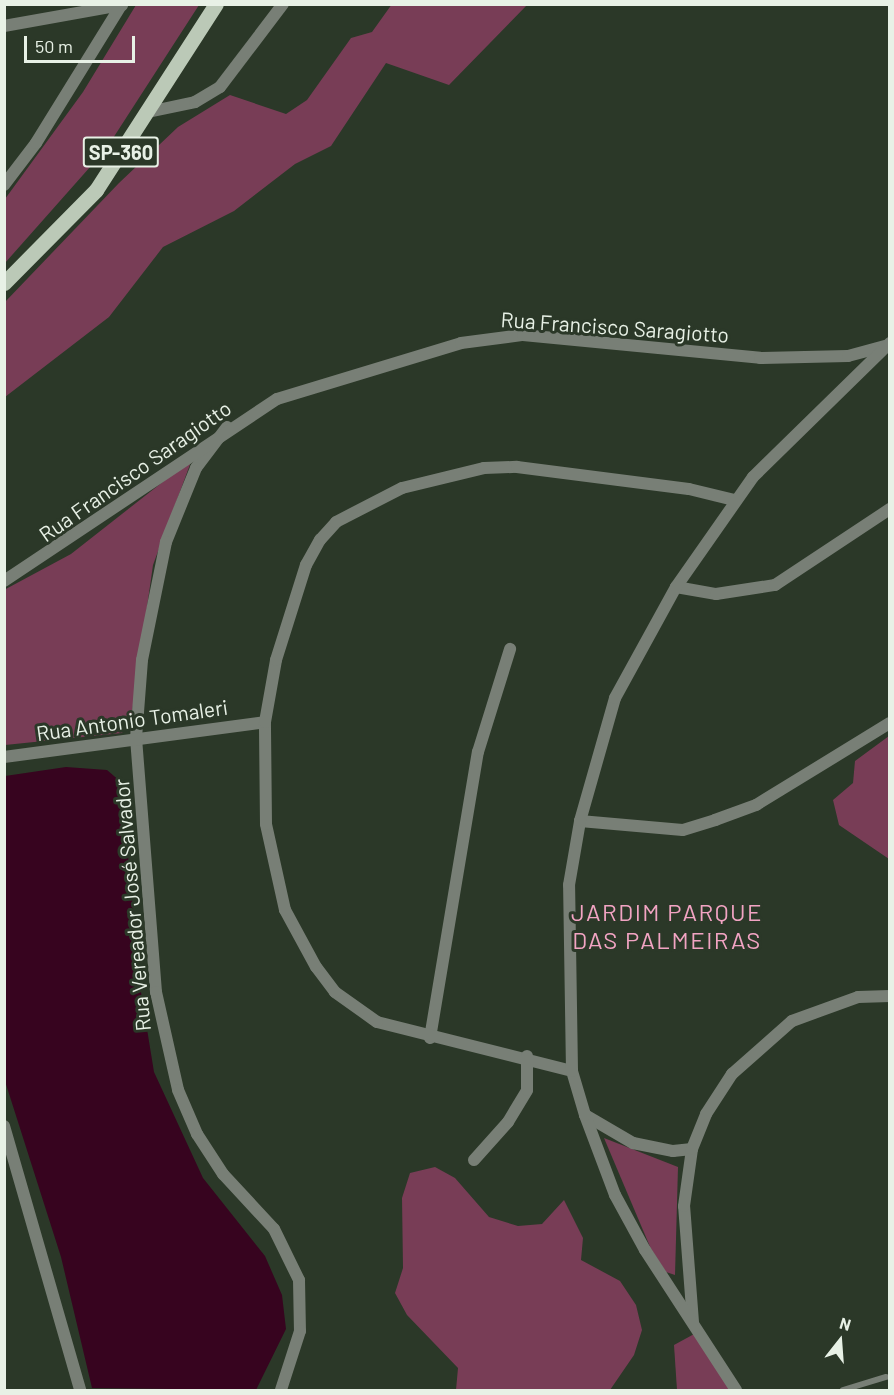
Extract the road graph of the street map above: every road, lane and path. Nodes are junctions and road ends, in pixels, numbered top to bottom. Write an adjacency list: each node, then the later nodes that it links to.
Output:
1 (216, 4): 5 (main road, SP-360)
2 (284, 4): 5 (street)
3 (122, 5): 4 (street); 6 (street)
4 (4, 26)
5 (148, 112): 7 (main road, SP-360)
6 (4, 185)
7 (4, 283)
8 (889, 345): 9 (street, Rua Francisco Saragiotto); 10 (street)
9 (227, 427): 12 (street, Rua Francisco Saragiotto); 17 (street, Rua Vereador José Salvador)
10 (734, 500): 13 (street); 15 (street)
11 (890, 509): 13 (street)
12 (4, 581)
13 (676, 587): 19 (street)
14 (510, 649): 21 (street)
15 (265, 722): 17 (street, Rua Antonio Tomaleri); 21 (street)
16 (890, 723): 19 (street)
17 (136, 738): 18 (street, Rua Antonio Tomaleri); 31 (street, Rua Vereador José Salvador)
18 (4, 757)
19 (580, 821): 23 (street)
20 (890, 996): 26 (street)
21 (430, 1038): 22 (street)
22 (527, 1056): 23 (street); 27 (street)
23 (572, 1071): 24 (street)
24 (585, 1115): 26 (street); 28 (street)
25 (4, 1126): 30 (street)
26 (692, 1149): 28 (street)
27 (474, 1160)
28 (694, 1326): 32 (street)
29 (886, 1377): 33 (lane)
30 (80, 1390)
31 (281, 1390)
32 (736, 1390)
33 (843, 1390)

